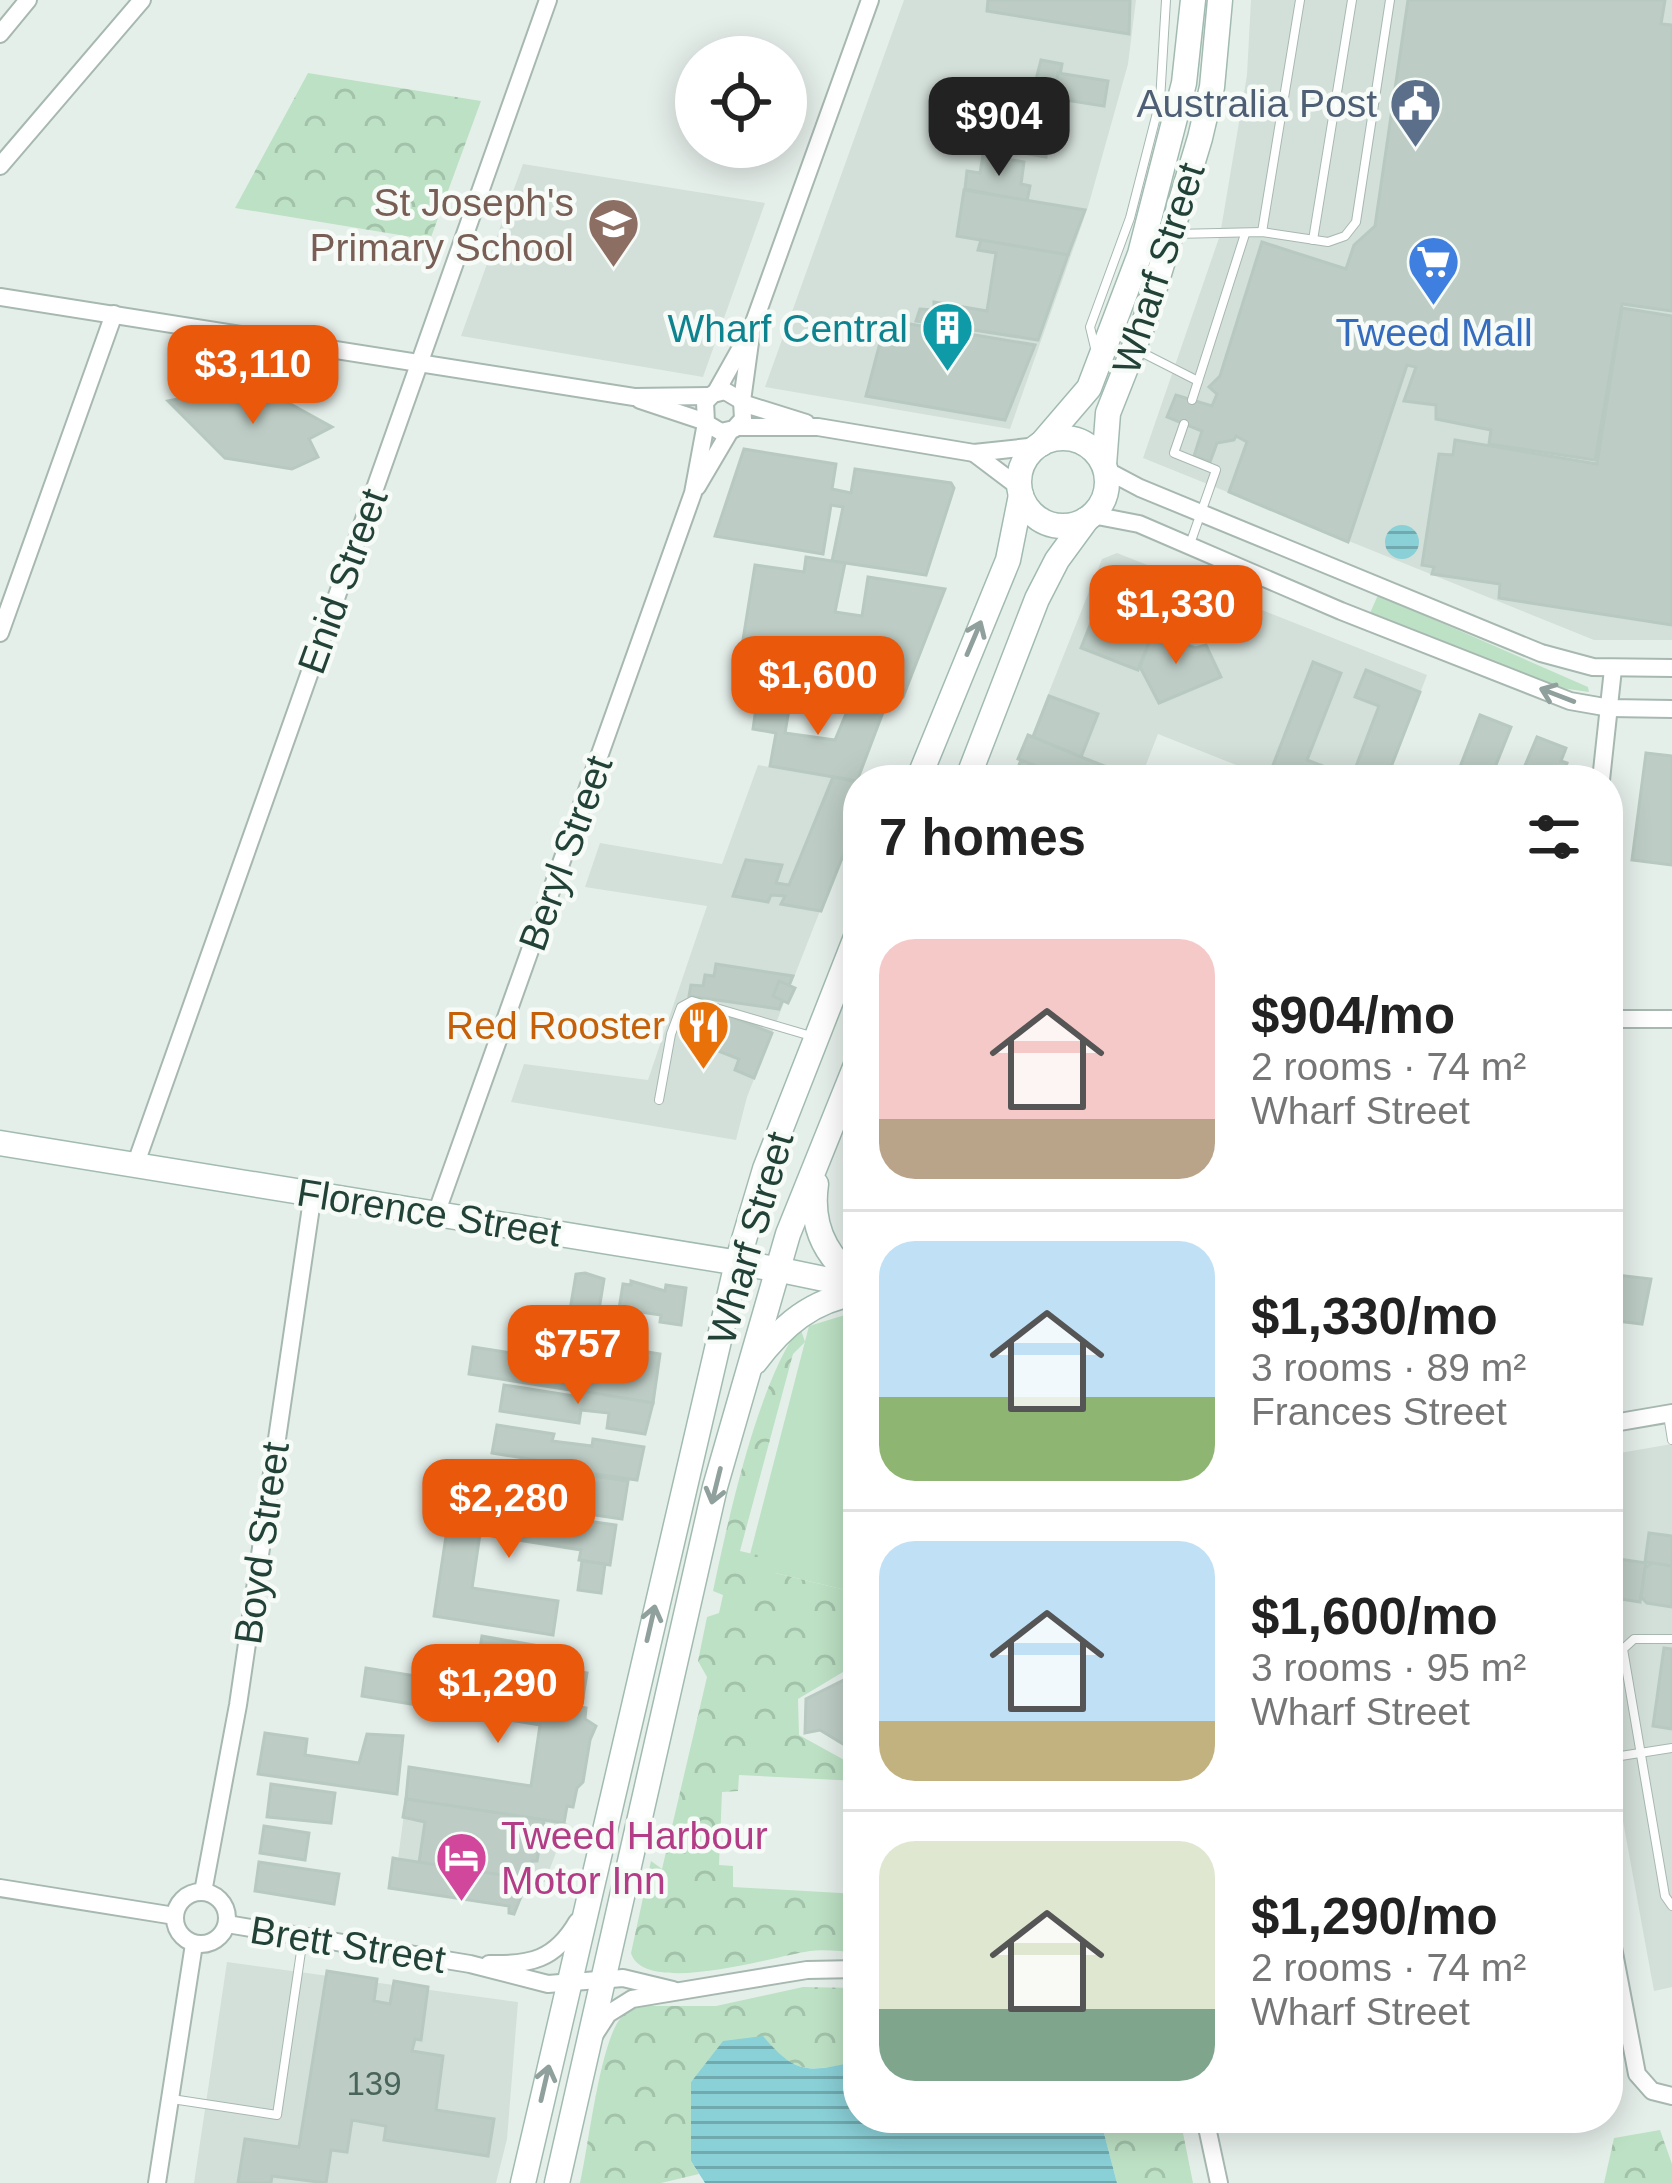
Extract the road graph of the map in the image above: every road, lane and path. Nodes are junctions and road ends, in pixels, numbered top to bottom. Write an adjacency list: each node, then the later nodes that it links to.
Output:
1 (28, 0): 11 (street)
2 (142, 0): 12 (street)
3 (548, 0): 21 (street, Enid Street)
4 (870, 0): 19 (street)
5 (1166, 0): 22 (lane)
6 (1193, 0): 22 (main road, Wharf Street)
7 (1220, 0): 15 (main road, Wharf Street)
8 (1300, 0): 13 (lane)
9 (1352, 0): 16 (lane)
10 (1390, 0): 16 (lane)
11 (0, 34)
12 (0, 166)
13 (1262, 232): 14 (lane); 16 (lane)
14 (1245, 233): 15 (lane); 23 (lane)
15 (1173, 234): 20 (main road, Wharf Street)
16 (1313, 240)
17 (0, 296): 18 (street)
18 (114, 314): 21 (street); 40 (street)
19 (752, 328): 24 (street); 27 (street)
20 (1134, 348): 23 (lane); 34 (main road, Wharf Street)
21 (420, 362): 25 (street); 56 (street, Enid Street)
22 (1101, 364): 32 (main road, Wharf Street)
23 (1198, 381): 26 (lane)
24 (713, 394): 25 (street); 27 (street); 28 (street)
25 (634, 397): 28 (street)
26 (1192, 400)
27 (742, 402): 30 (street); 31 (street)
28 (706, 422): 31 (street); 36 (street, Beryl Street)
29 (1184, 424): 37 (lane)
30 (818, 427): 31 (street); 33 (street)
31 (734, 429): 36 (street, Beryl Street)
32 (1039, 445): 33 (street); 34 (main road); 35 (main road)
33 (974, 453): 35 (street)
34 (1105, 468): 37 (street); 38 (main road)
35 (1020, 491): 38 (main road); 45 (main road, one-way to 35)
36 (693, 493): 58 (street, Beryl Street)
37 (1201, 512): 39 (lane); 42 (street)
38 (1089, 517): 39 (street); 46 (main road)
39 (1189, 546): 43 (street, one-way to 39)
40 (0, 633)
41 (1672, 668): 42 (street)
42 (1612, 669): 43 (street)
43 (1610, 708): 44 (street); 47 (street)
44 (1672, 709)
45 (924, 765)
46 (973, 765)
47 (1602, 765)
48 (843, 970): 51 (main road, Wharf Street)
49 (1623, 1019): 50 (street)
50 (1672, 1019)
51 (816, 1038): 53 (lane); 59 (main road, Wharf Street)
52 (843, 1099): 55 (main road, Wharf Street)
53 (659, 1100)
54 (0, 1143): 56 (main road, Florence Street)
55 (820, 1158): 60 (main road, Wharf Street); 61 (main road)
56 (136, 1162): 57 (main road, Florence Street)
57 (313, 1193): 58 (main road, Florence Street); 73 (street, Boyd Street)
58 (436, 1214): 59 (main road, Florence Street)
59 (737, 1263): 60 (main road, Florence Street); 74 (main road, Wharf Street, one-way to 59)
60 (776, 1269): 62 (main road, Florence Street); 64 (main road, Wharf Street)
61 (843, 1270)
62 (843, 1284)
63 (843, 1293): 64 (main road)
64 (747, 1374): 82 (main road, Wharf Street, one-way to 82)
65 (1670, 1413): 66 (street); 67 (lane)
66 (1623, 1421)
67 (1672, 1440)
68 (1672, 1639): 70 (lane)
69 (1672, 1748): 70 (lane)
70 (1639, 1753): 71 (lane); 75 (lane)
71 (1623, 1756)
72 (0, 1888): 76 (street)
73 (203, 1892): 76 (street); 77 (street)
74 (587, 1904): 80 (street, Brett Street); 83 (main road, Wharf Street)
75 (1672, 1906)
76 (175, 1916): 79 (street)
77 (227, 1924): 78 (street, Brett Street); 79 (street)
78 (303, 1936): 80 (street, Brett Street); 88 (lane)
79 (194, 1944): 88 (street)
80 (470, 1964): 83 (street, Brett Street)
81 (843, 1970): 84 (street, Brett Street)
82 (604, 1980): 83 (street, Brett Street); 84 (street, Brett Street); 86 (main road, Wharf Street)
83 (569, 1983): 91 (main road, Wharf Street, one-way to 83)
84 (673, 1990): 86 (street, Brett Street)
85 (1623, 2040): 87 (street)
86 (587, 2049): 92 (main road, Wharf Street)
87 (1672, 2096)
88 (170, 2099): 90 (street)
89 (1208, 2133): 93 (street)
90 (157, 2183)
91 (523, 2183)
92 (557, 2183)
93 (1219, 2183)

